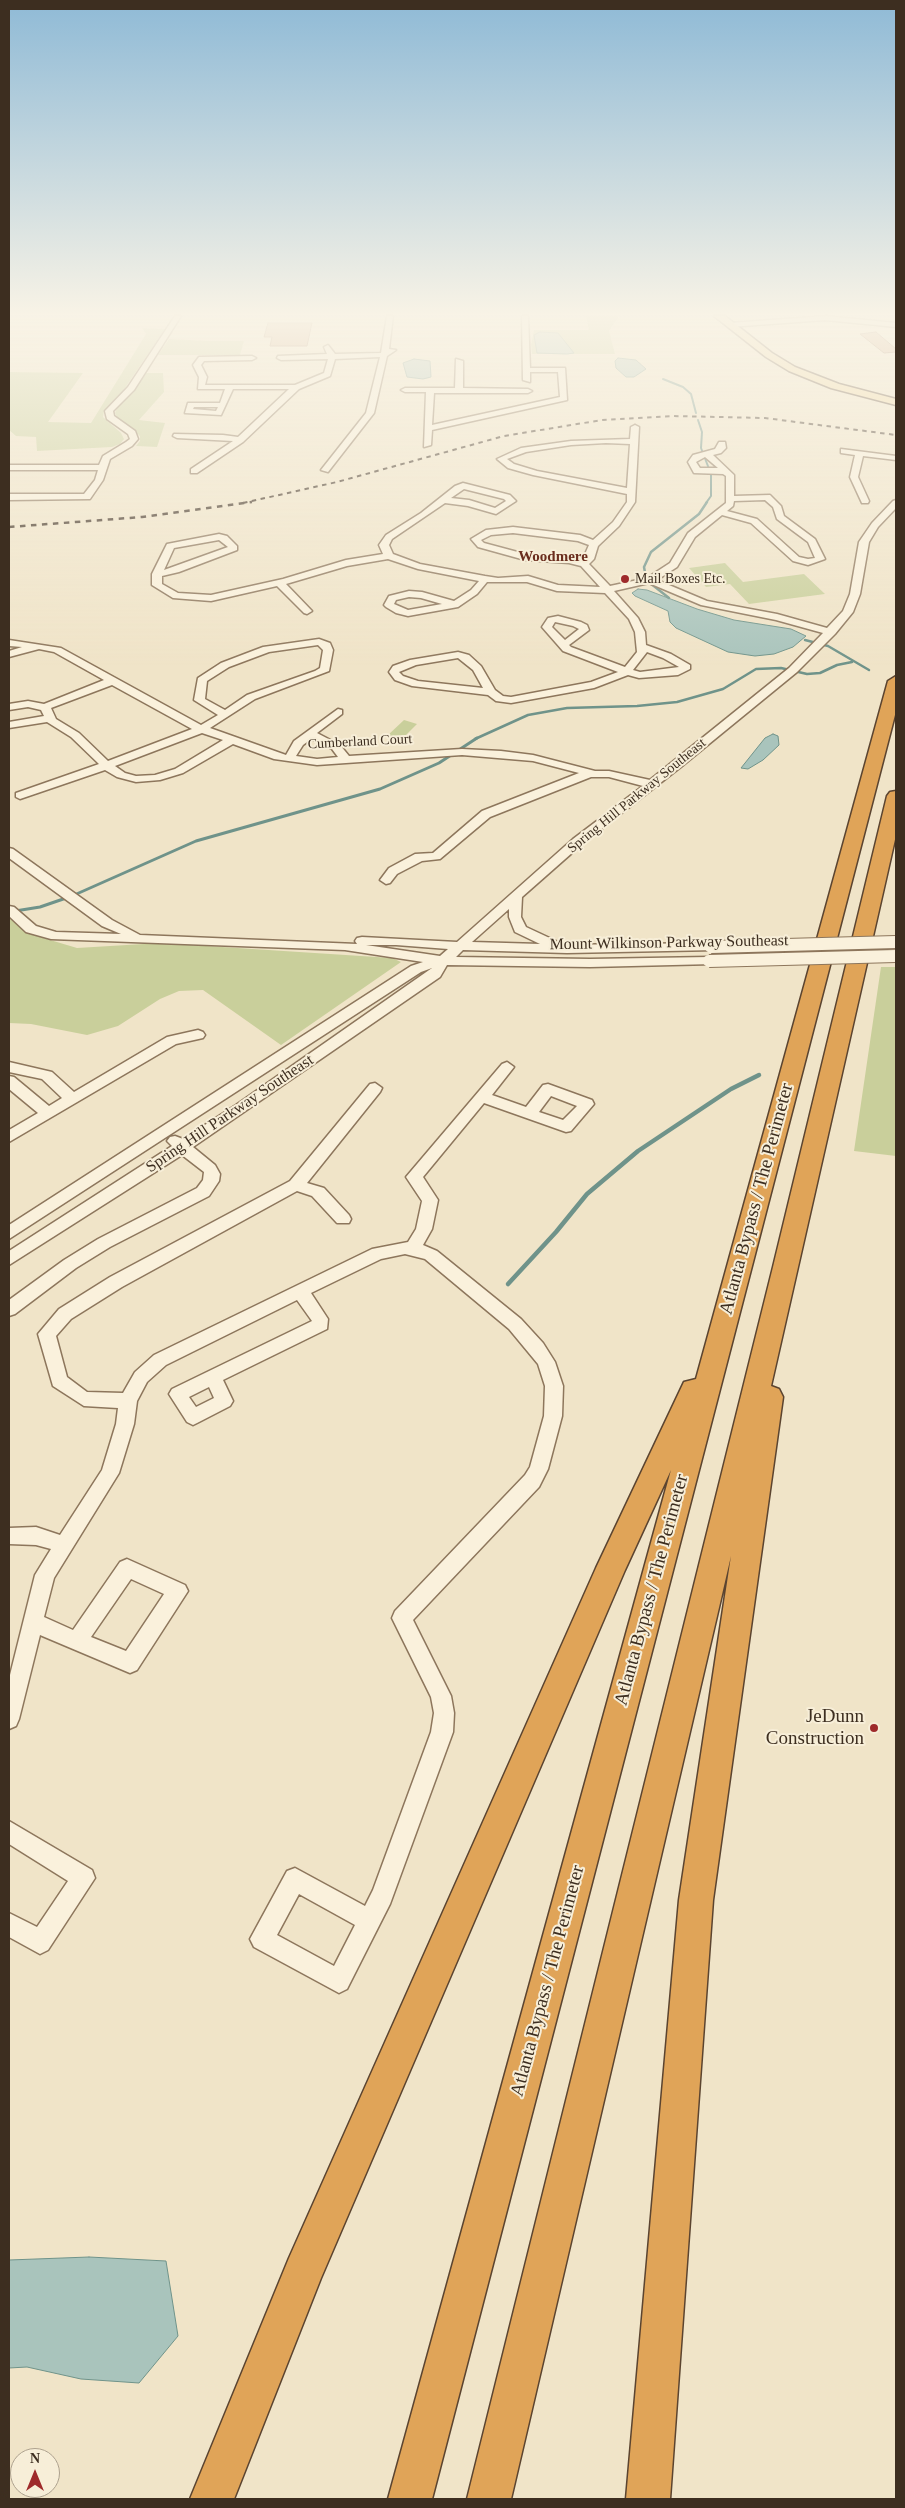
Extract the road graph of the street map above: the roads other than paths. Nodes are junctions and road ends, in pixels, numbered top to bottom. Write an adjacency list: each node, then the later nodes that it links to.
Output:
1 (132, 433): 16 (street)
2 (247, 433): 7 (street)
3 (354, 433): 17 (street)
4 (428, 433): 10 (street)
5 (634, 433): 8 (street)
6 (177, 436): 7 (street)
7 (240, 440): 18 (street)
8 (633, 442): 20 (street); 20 (street)
9 (722, 444): 13 (street)
10 (427, 445)
11 (844, 451): 12 (street)
12 (860, 453): 14 (street); 24 (street)
13 (708, 455): 19 (street); 19 (street)
14 (895, 457)
15 (9, 467): 16 (street)
16 (102, 468): 21 (street)
17 (325, 470)
18 (194, 471)
19 (727, 471): 22 (street)
20 (632, 492): 27 (street)
21 (9, 497)
22 (730, 499): 26 (street); 26 (street)
23 (443, 500): 23 (street); 28 (street)
24 (865, 501)
25 (896, 503): 40 (street, Spring Hill Parkway Southeast)
26 (720, 512): 33 (street)
27 (594, 544): 29 (street); 29 (street)
28 (389, 556): 32 (street); 34 (street)
29 (584, 564): 31 (street)
30 (158, 574): 30 (street); 34 (street)
31 (597, 578): 35 (street); 36 (street); 37 (street)
32 (485, 579): 36 (street); 38 (street)
33 (650, 580): 35 (street); 40 (street)
34 (279, 582): 39 (street)
35 (629, 586): 37 (street)
36 (572, 590): 37 (street)
37 (606, 590): 44 (street)
38 (455, 605): 38 (street)
39 (307, 611)
40 (831, 632): 63 (street, Spring Hill Parkway Southeast)
41 (9, 643): 43 (street, Cumberland Court)
42 (563, 643): 46 (street)
43 (39, 646): 45 (street); 47 (street, Cumberland Court)
44 (643, 647): 46 (street); 46 (street)
45 (9, 654)
46 (626, 672): 49 (street)
47 (112, 680): 51 (street); 56 (street, Cumberland Court)
48 (896, 681): 99 (highway, Atlanta Bypass / The Perimeter)
49 (491, 692): 49 (street)
50 (9, 707): 51 (street)
51 (45, 707): 54 (street)
52 (338, 712): 57 (street)
53 (226, 715): 53 (street); 56 (street)
54 (50, 718): 55 (street); 61 (street)
55 (9, 725)
56 (201, 729): 58 (street, Cumberland Court); 61 (street)
57 (310, 734): 59 (street); 60 (street)
58 (230, 741): 59 (street, Cumberland Court); 61 (street)
59 (289, 759): 60 (street, Cumberland Court)
60 (347, 761): 62 (street, Cumberland Court)
61 (106, 765): 64 (street)
62 (592, 773): 63 (street, Cumberland Court); 65 (street, Cumberland Court); 68 (street)
63 (651, 784): 65 (street, Spring Hill Parkway Southeast)
64 (20, 795)
65 (636, 796): 69 (street, Spring Hill Parkway Southeast)
66 (896, 796): 96 (highway)
67 (9, 852): 71 (street)
68 (386, 880)
69 (516, 896): 74 (street, Spring Hill Parkway Southeast); 75 (street)
70 (9, 910): 71 (street)
71 (168, 941): 73 (street)
72 (896, 942): 75 (street, Mount Wilkinson Parkway Southeast, bridge)
73 (345, 946): 74 (street); 77 (street)
74 (459, 946): 75 (street, Mount Wilkinson Parkway Southeast); 77 (street, Spring Hill Parkway Southeast)
75 (567, 949)
76 (896, 956): 78 (street, Mount Wilkinson Parkway Southeast, bridge)
77 (443, 961): 78 (street, Mount Wilkinson Parkway Southeast); 88 (street, Spring Hill Parkway Southeast); 90 (street, Spring Hill Parkway Southeast)
78 (709, 962)
79 (198, 1035): 85 (street)
80 (9, 1067): 85 (street)
81 (507, 1067): 84 (street)
82 (9, 1081): 86 (street)
83 (375, 1088): 91 (street)
84 (482, 1097): 87 (street); 94 (street)
85 (72, 1099): 86 (street)
86 (47, 1113): 89 (street)
87 (529, 1114)
88 (166, 1133): 90 (street); 93 (street, Spring Hill Parkway Southeast)
89 (9, 1137)
90 (182, 1146): 95 (street, Spring Hill Parkway Southeast); 98 (street)
91 (296, 1185): 92 (street); 101 (street)
92 (343, 1219)
93 (9, 1233)
94 (413, 1249): 97 (street); 108 (street)
95 (9, 1259)
96 (786, 1267): 112 (highway); 113 (highway)
97 (300, 1291): 100 (street); 101 (street)
98 (9, 1309)
99 (722, 1329): 110 (highway); 111 (highway, Atlanta Bypass / The Perimeter)
100 (213, 1377)
101 (128, 1402): 103 (street)
102 (9, 1536): 103 (street)
103 (63, 1544): 104 (street)
104 (33, 1622): 105 (street); 106 (street)
105 (77, 1641): 105 (street)
106 (9, 1719)
107 (9, 1832): 109 (street)
108 (369, 1921): 108 (street)
109 (9, 1924)
110 (212, 2499)
111 (410, 2499)
112 (489, 2499)
113 (648, 2499)

